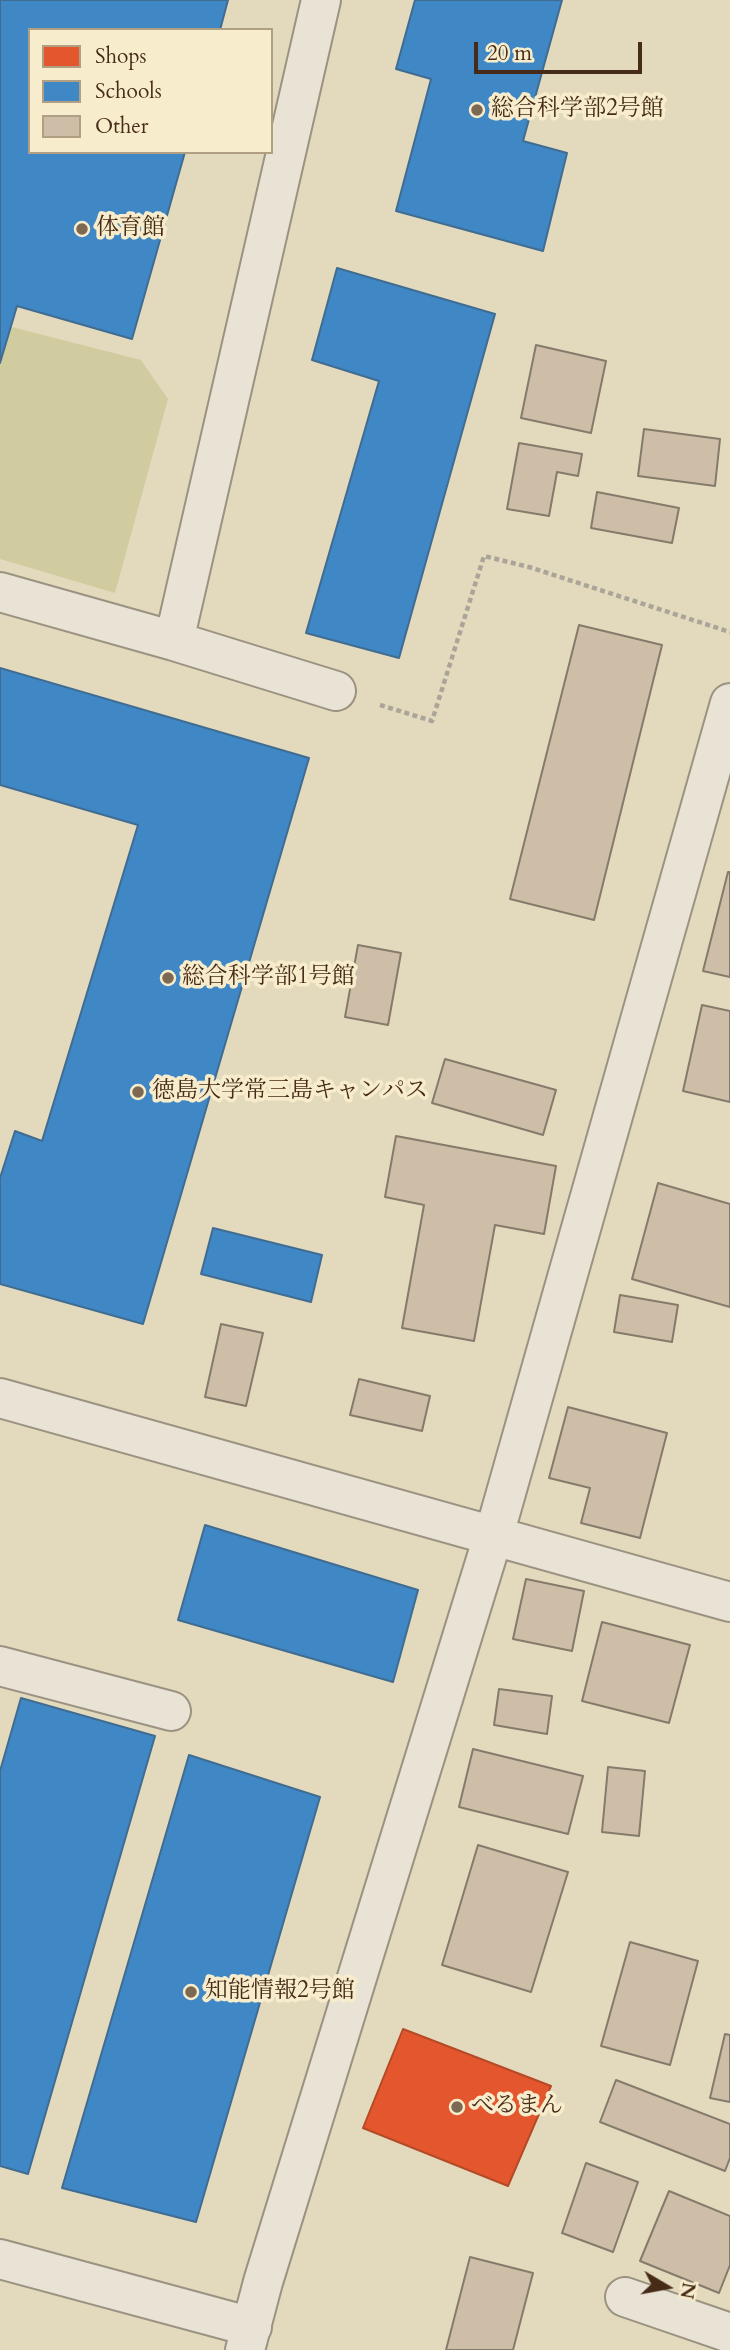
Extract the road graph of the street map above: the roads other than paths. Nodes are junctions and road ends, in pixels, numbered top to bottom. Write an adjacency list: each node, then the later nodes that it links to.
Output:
1 (321, 0): 3 (street)
2 (0, 592): 3 (street)
3 (174, 640): 4 (street)
4 (336, 691)
5 (730, 703): 7 (street)
6 (0, 1398): 7 (street)
7 (493, 1535): 8 (street); 14 (street)
8 (730, 1602)
9 (0, 1666): 10 (street)
10 (171, 1711)
11 (0, 2259): 14 (street)
12 (625, 2297): 13 (street)
13 (730, 2333)
14 (248, 2339)

